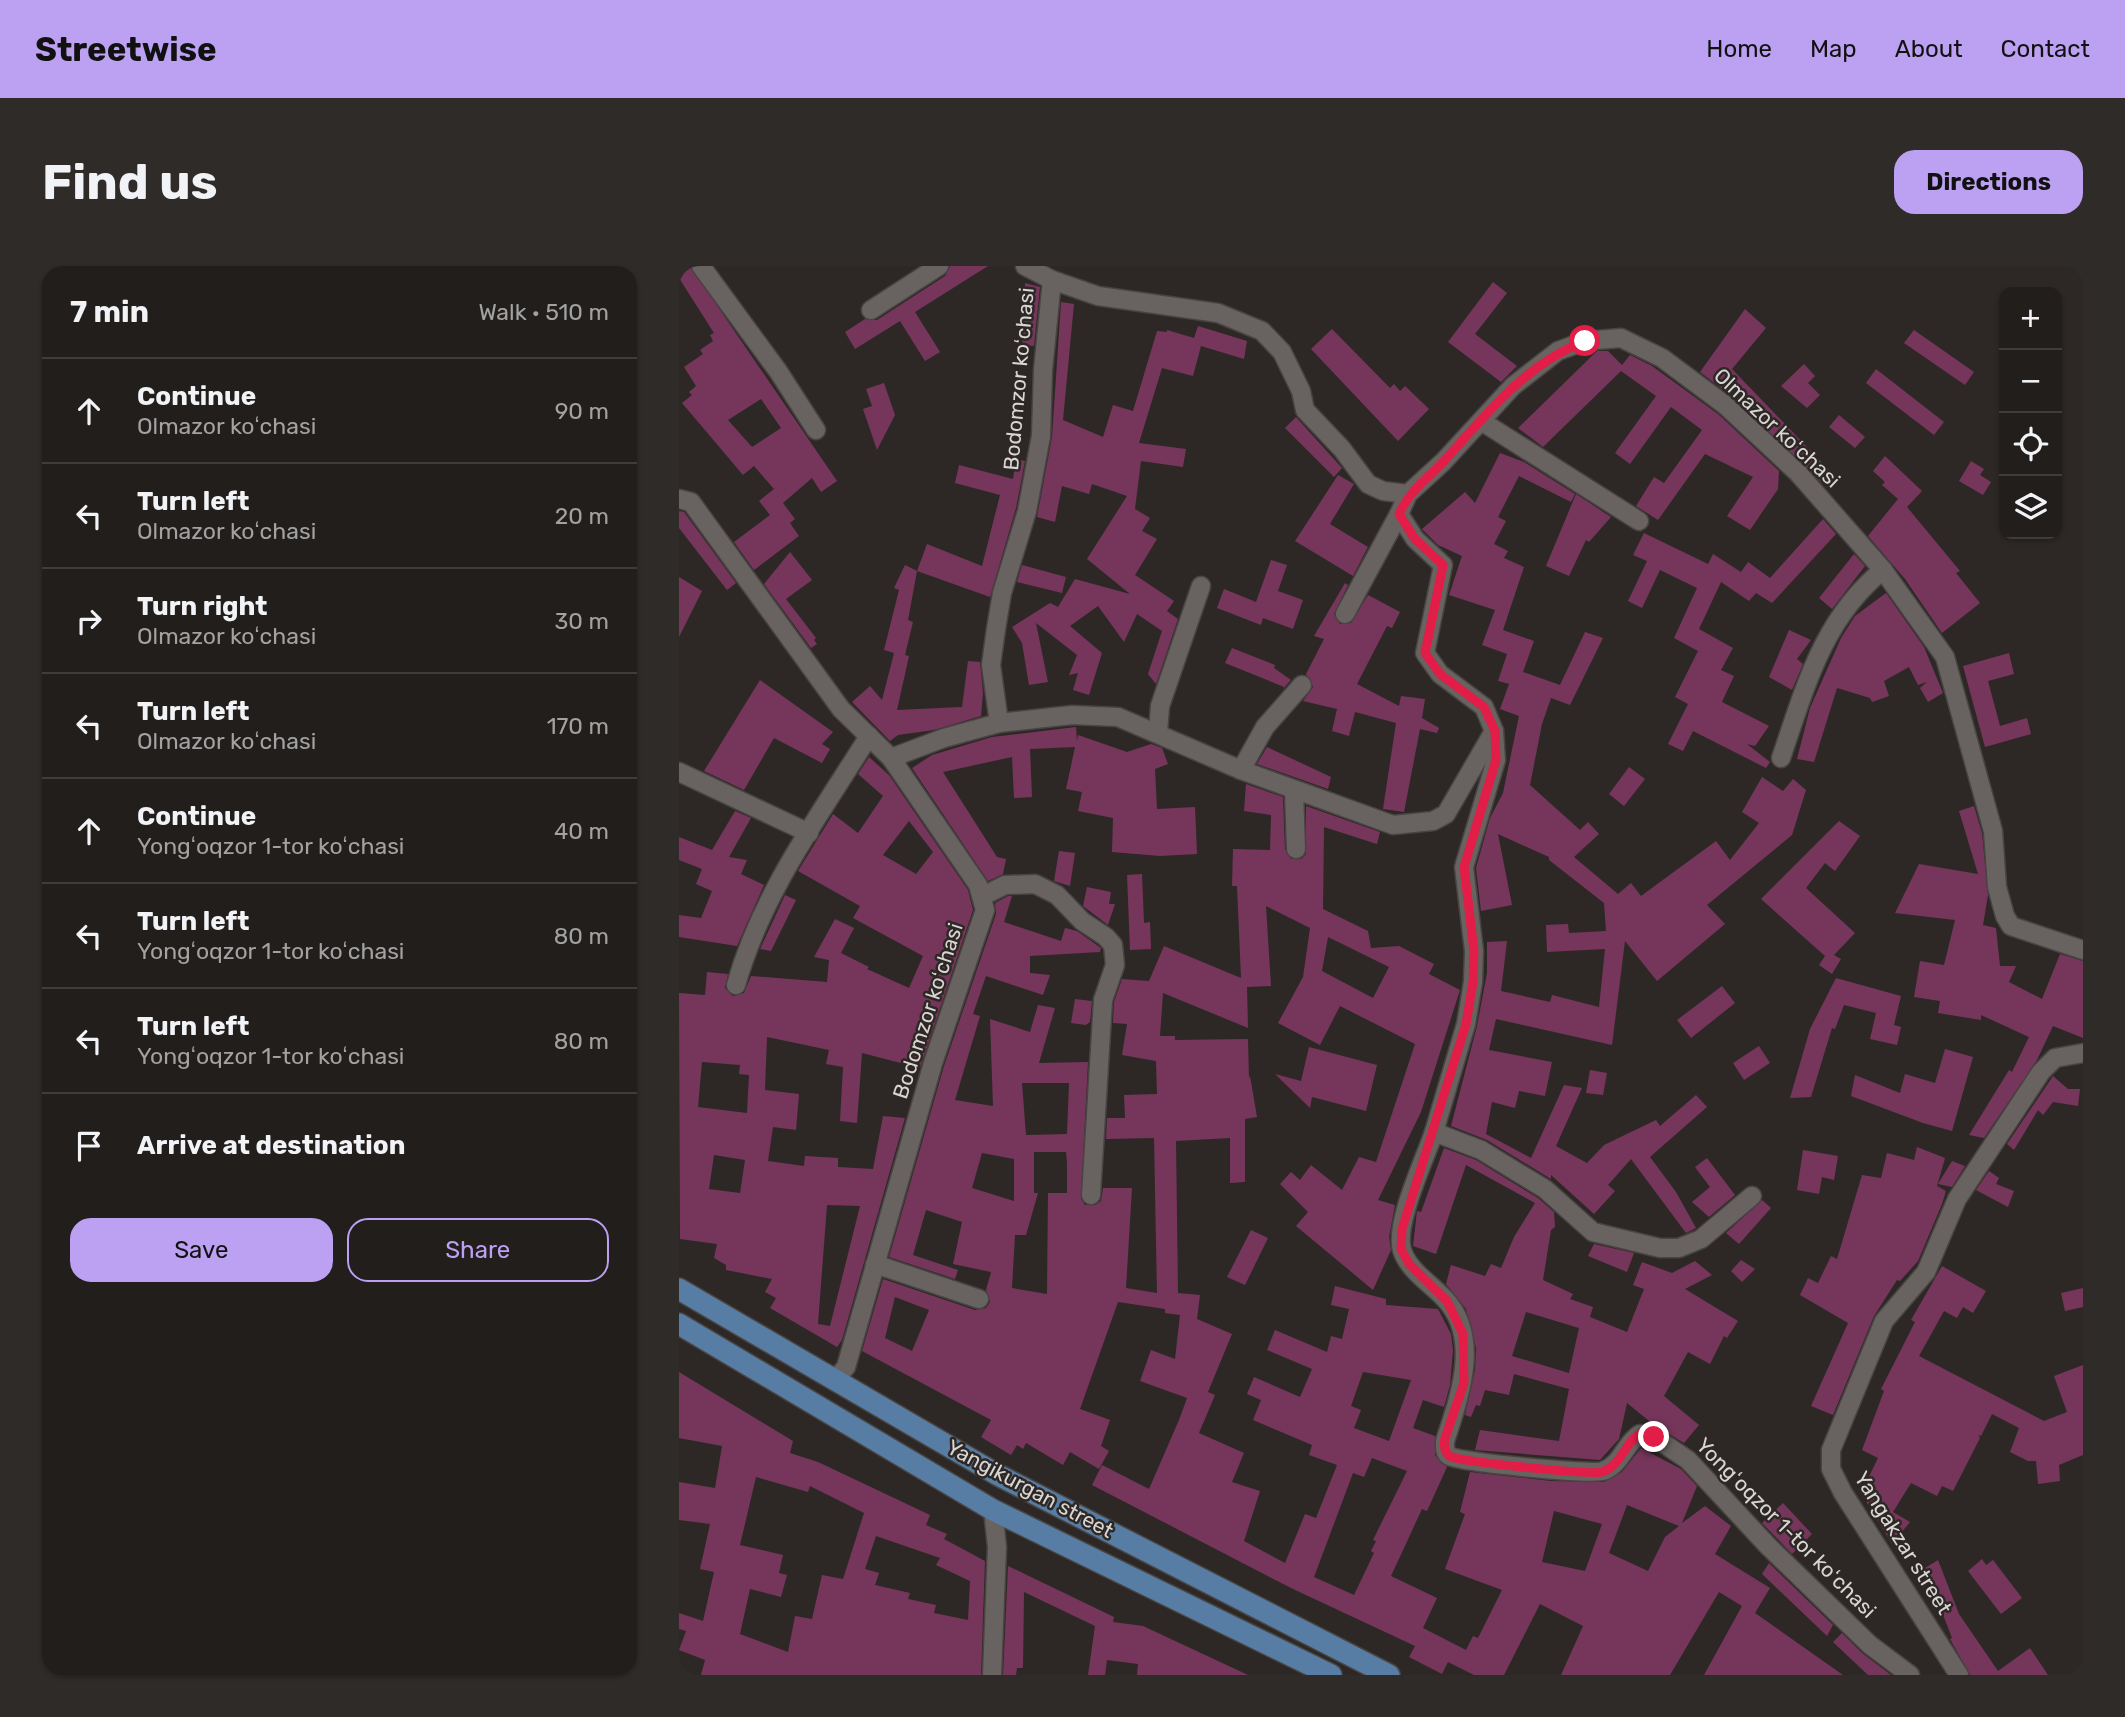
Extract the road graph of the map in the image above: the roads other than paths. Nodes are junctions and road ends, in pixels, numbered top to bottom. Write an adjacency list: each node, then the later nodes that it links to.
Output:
1 (701, 266): 7 (street)
2 (939, 266): 5 (street)
3 (1025, 266): 4 (street, Bodomzor koʻchasi)
4 (1052, 280): 8 (street); 16 (street, Bodomzor koʻchasi)
5 (871, 310)
6 (1481, 421): 8 (street, Olmazor koʻchasi); 11 (street); 12 (street, Olmazor koʻchasi)
7 (816, 430)
8 (1408, 494): 10 (street, Olmazor koʻchasi)
9 (679, 499): 19 (street)
10 (1399, 514): 14 (street, Olmazor koʻchasi); 17 (street)
11 (1639, 521)
12 (1883, 570): 21 (street); 28 (street, Olmazor koʻchasi)
13 (1201, 586): 18 (street)
14 (1345, 614)
15 (1302, 685): 22 (street)
16 (999, 723): 18 (street); 20 (street)
17 (1495, 731): 24 (street); 31 (street)
18 (1158, 732): 22 (street)
19 (869, 736): 20 (street); 25 (street)
20 (891, 758): 27 (street)
21 (1781, 758)
22 (1241, 770): 24 (street)
23 (679, 772): 25 (street)
24 (1294, 791): 26 (street)
25 (809, 833): 29 (street)
26 (1296, 849)
27 (983, 896): 32 (street); 34 (street, Bodomzor koʻchasi)
28 (2083, 950)
29 (736, 985)
30 (2083, 1053): 44 (street, Yangakzar street)
31 (1434, 1132): 33 (street); 43 (street, Yongʻoqzor 1-tor koʻchasi)
32 (1091, 1195)
33 (1752, 1196)
34 (875, 1264): 36 (street); 38 (street, Bodomzor koʻchasi)
35 (679, 1289): 38 (main road, Yangikurgan street)
36 (979, 1299)
37 (679, 1324): 39 (main road, Yangikurgan street)
38 (834, 1381): 42 (main road, Yangikurgan street)
39 (993, 1510): 40 (main road, Yangikurgan street); 41 (street)
40 (1318, 1672)
41 (992, 1675)
42 (1389, 1675)
43 (1910, 1675)
44 (1959, 1675)

